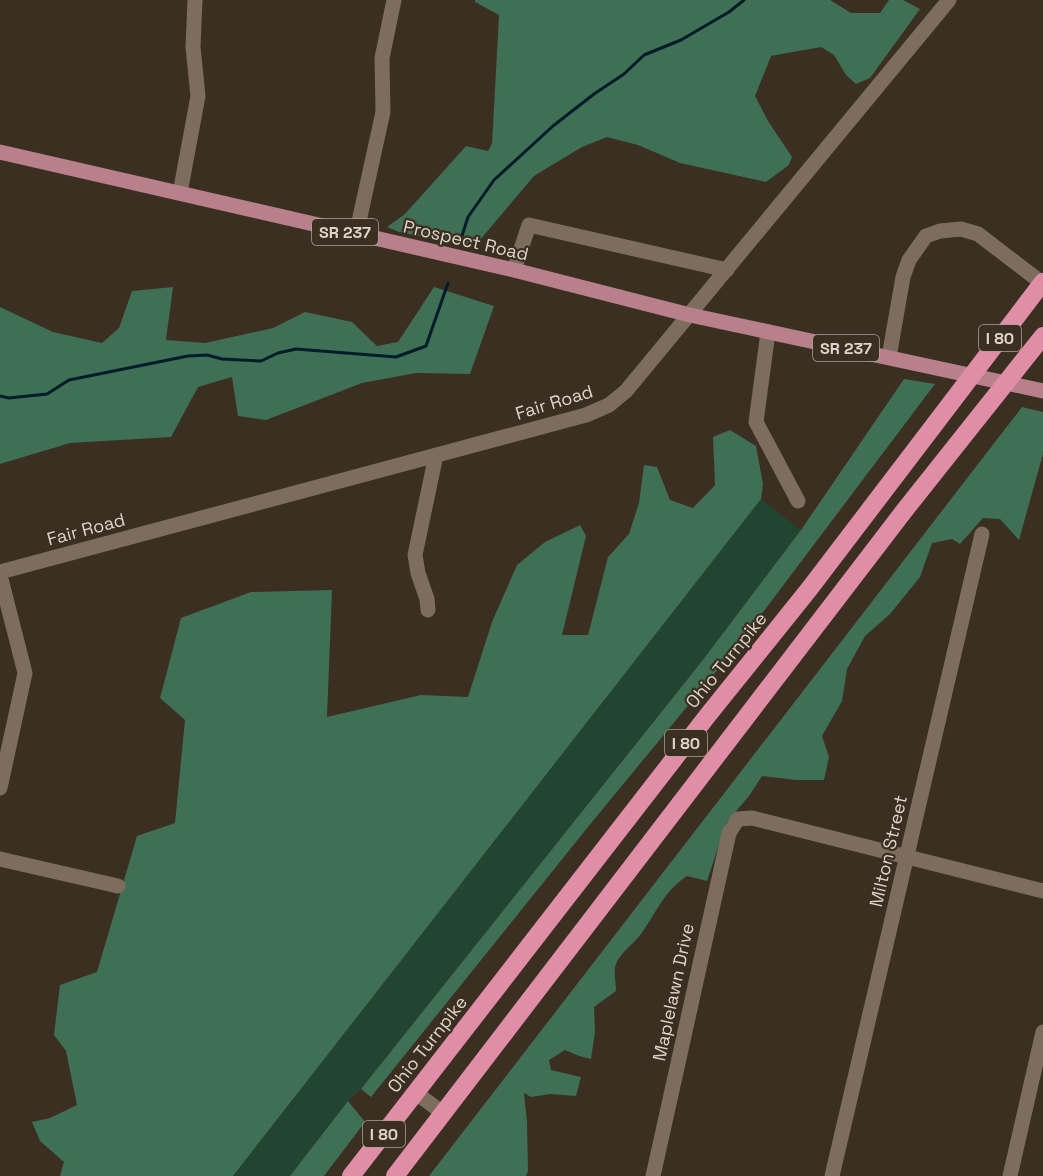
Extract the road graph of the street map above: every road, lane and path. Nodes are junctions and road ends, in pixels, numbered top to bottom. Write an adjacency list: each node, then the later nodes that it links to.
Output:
1 (195, 0): 5 (street)
2 (393, 0): 6 (street)
3 (949, 0): 8 (street, Fair Road)
4 (0, 152): 5 (main road, Prospect Road / SR 237)
5 (180, 193): 6 (main road, Prospect Road / SR 237)
6 (356, 235): 7 (main road, Prospect Road / SR 237)
7 (514, 270): 8 (street); 10 (main road, Prospect Road / SR 237)
8 (727, 270): 10 (street, Fair Road)
9 (1043, 282): 13 (street); 26 (highway, Ohio Turnpike / I 80)
10 (690, 315): 11 (main road, Prospect Road / SR 237); 15 (street, Fair Road)
11 (768, 332): 13 (main road, Prospect Road / SR 237); 16 (street)
12 (1043, 336): 27 (highway, I 80)
13 (889, 357): 14 (main road, Prospect Road / SR 237)
14 (1043, 391)
15 (436, 455): 18 (street, Fair Road); 19 (street)
16 (798, 501)
17 (982, 534): 21 (street, Milton Street)
18 (0, 574): 20 (street)
19 (428, 610)
20 (0, 788)
21 (907, 857): 24 (street); 30 (street, Maplelawn Drive); 31 (street, Milton Street)
22 (0, 859): 23 (street)
23 (118, 886)
24 (1043, 891)
25 (1043, 1032): 32 (street)
26 (416, 1093): 27 (street); 28 (highway, Ohio Turnpike / I 80)
27 (443, 1113): 29 (highway, I 80)
28 (351, 1176)
29 (395, 1176)
30 (653, 1176)
31 (832, 1176)
32 (1010, 1176)

